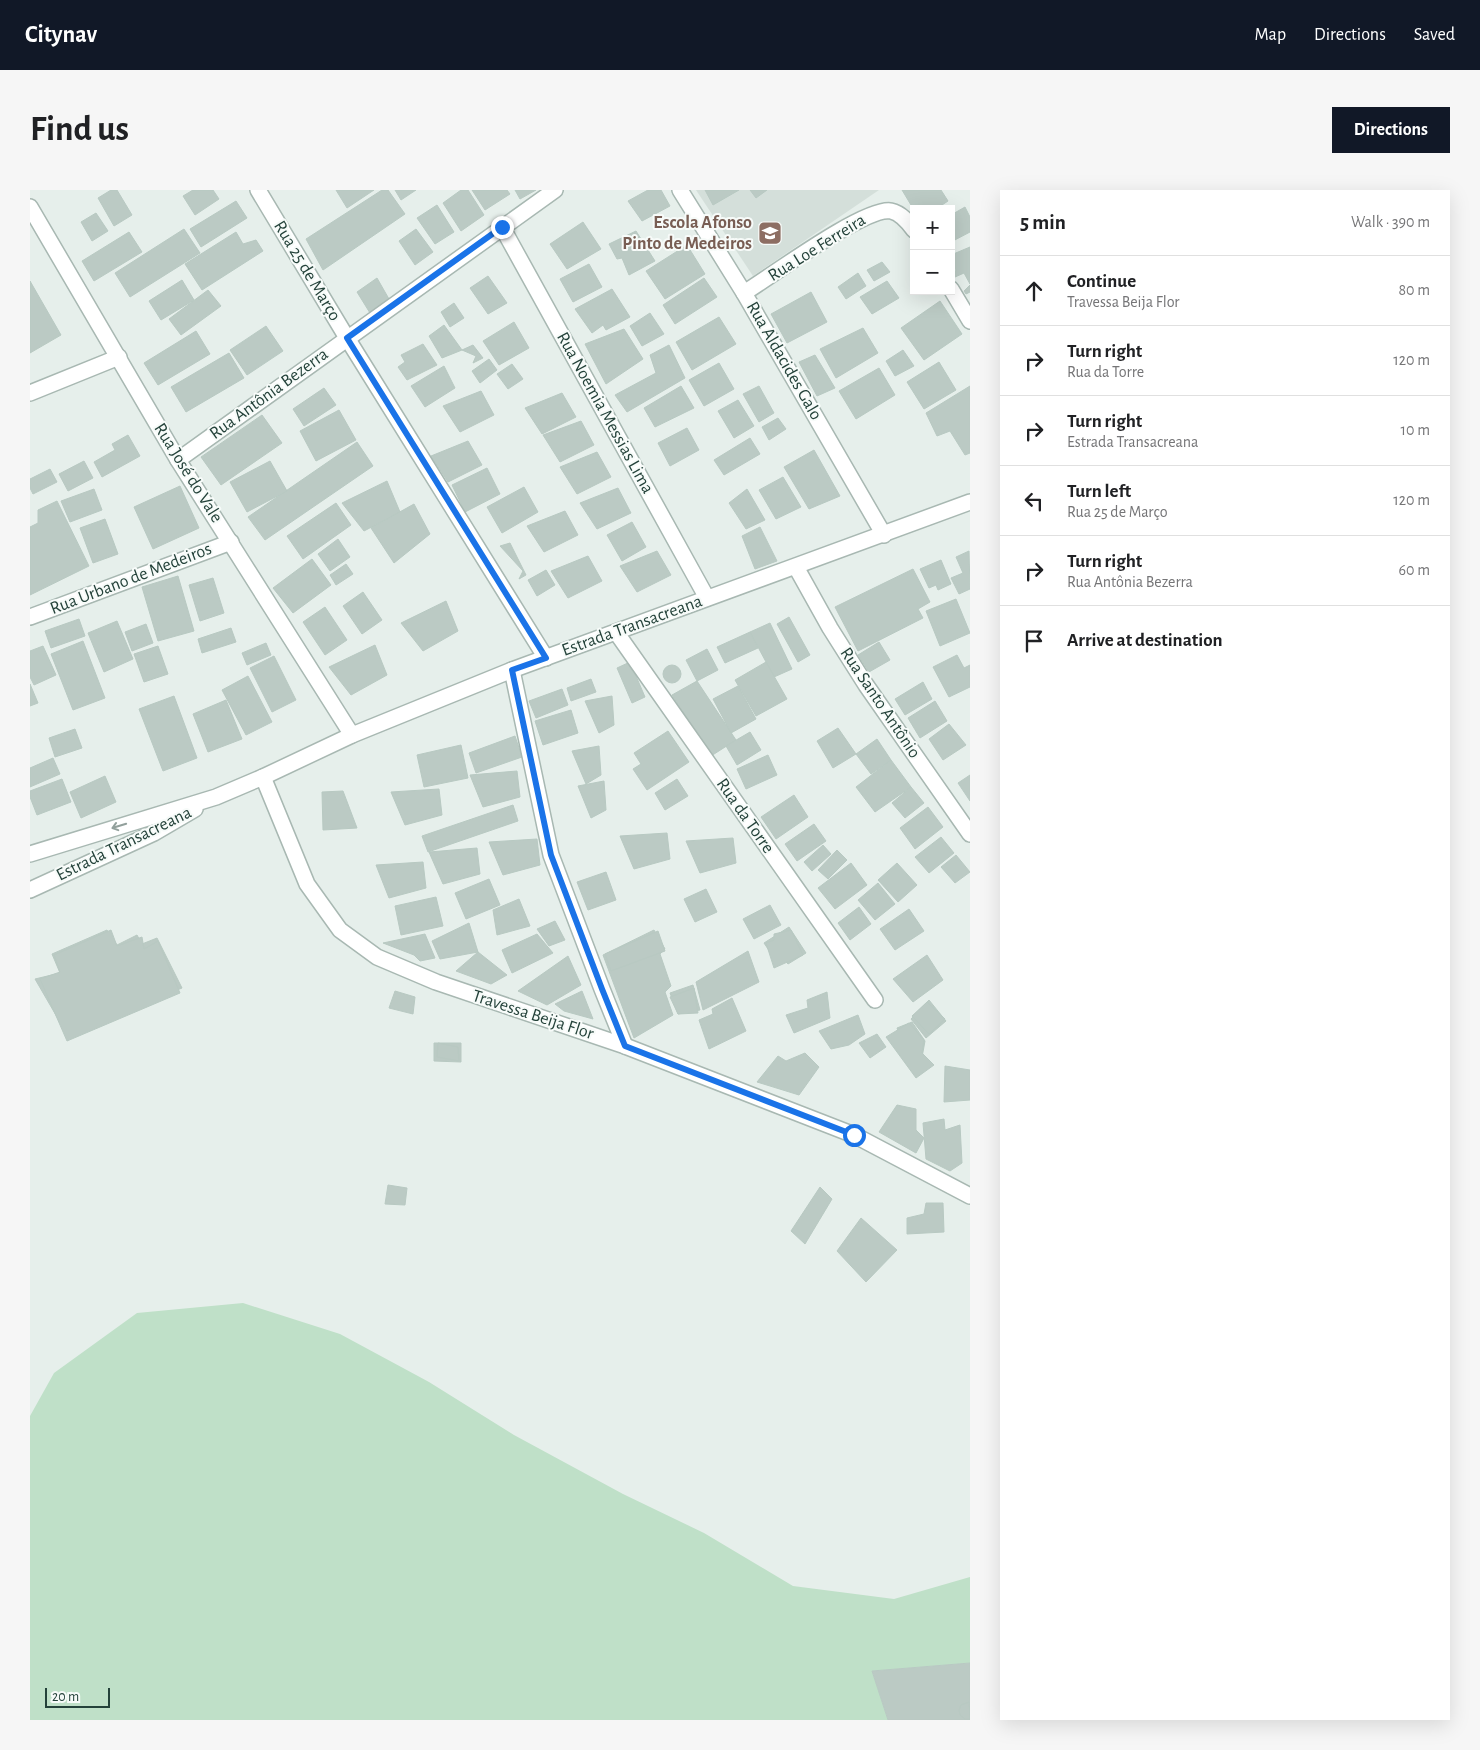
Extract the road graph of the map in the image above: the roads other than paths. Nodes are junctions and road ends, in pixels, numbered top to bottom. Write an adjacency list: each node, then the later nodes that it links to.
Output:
1 (258, 190): 10 (street, Rua 25 de Março)
2 (555, 190): 6 (street, Rua Antônia Bezerra)
3 (680, 190): 7 (street, Rua Aldacides Galo)
4 (30, 207): 11 (street, Rua José do Vale)
5 (910, 225): 7 (street, Rua Loe Ferreira)
6 (502, 227): 10 (street, Rua Antônia Bezerra); 18 (street, Rua Noemia Messias Lima)
7 (744, 293): 15 (street, Rua Aldacides Galo)
8 (955, 295): 9 (street)
9 (970, 321)
10 (347, 338): 13 (street, Rua Antônia Bezerra); 21 (street, Rua 25 de Março)
11 (119, 356): 12 (street); 13 (street, Rua José do Vale)
12 (30, 393)
13 (178, 460): 16 (street, Rua José do Vale)
14 (970, 503): 15 (street, Estrada Transacreana)
15 (884, 535): 17 (street, Estrada Transacreana)
16 (231, 542): 19 (street, Rua Urbano de Medeiros); 23 (street, Rua José do Vale)
17 (796, 567): 18 (street, Estrada Transacreana); 26 (street, Rua Santo Antônio)
18 (707, 598): 20 (street, Estrada Transacreana)
19 (30, 617)
20 (616, 632): 21 (street, Estrada Transacreana); 29 (street, Rua da Torre)
21 (546, 658): 22 (street, Estrada Transacreana)
22 (512, 670): 23 (street, Estrada Transacreana); 30 (street)
23 (352, 735): 24 (street, Estrada Transacreana)
24 (263, 778): 25 (street, Estrada Transacreana); 30 (street, Travessa Beija Flor)
25 (216, 797): 27 (street, Estrada Transacreana, one-way to 27); 28 (street, Estrada Transacreana)
26 (970, 834)
27 (30, 854)
28 (30, 890)
29 (875, 1000)
30 (625, 1046): 31 (street, Travessa Beija Flor)
31 (970, 1196)

